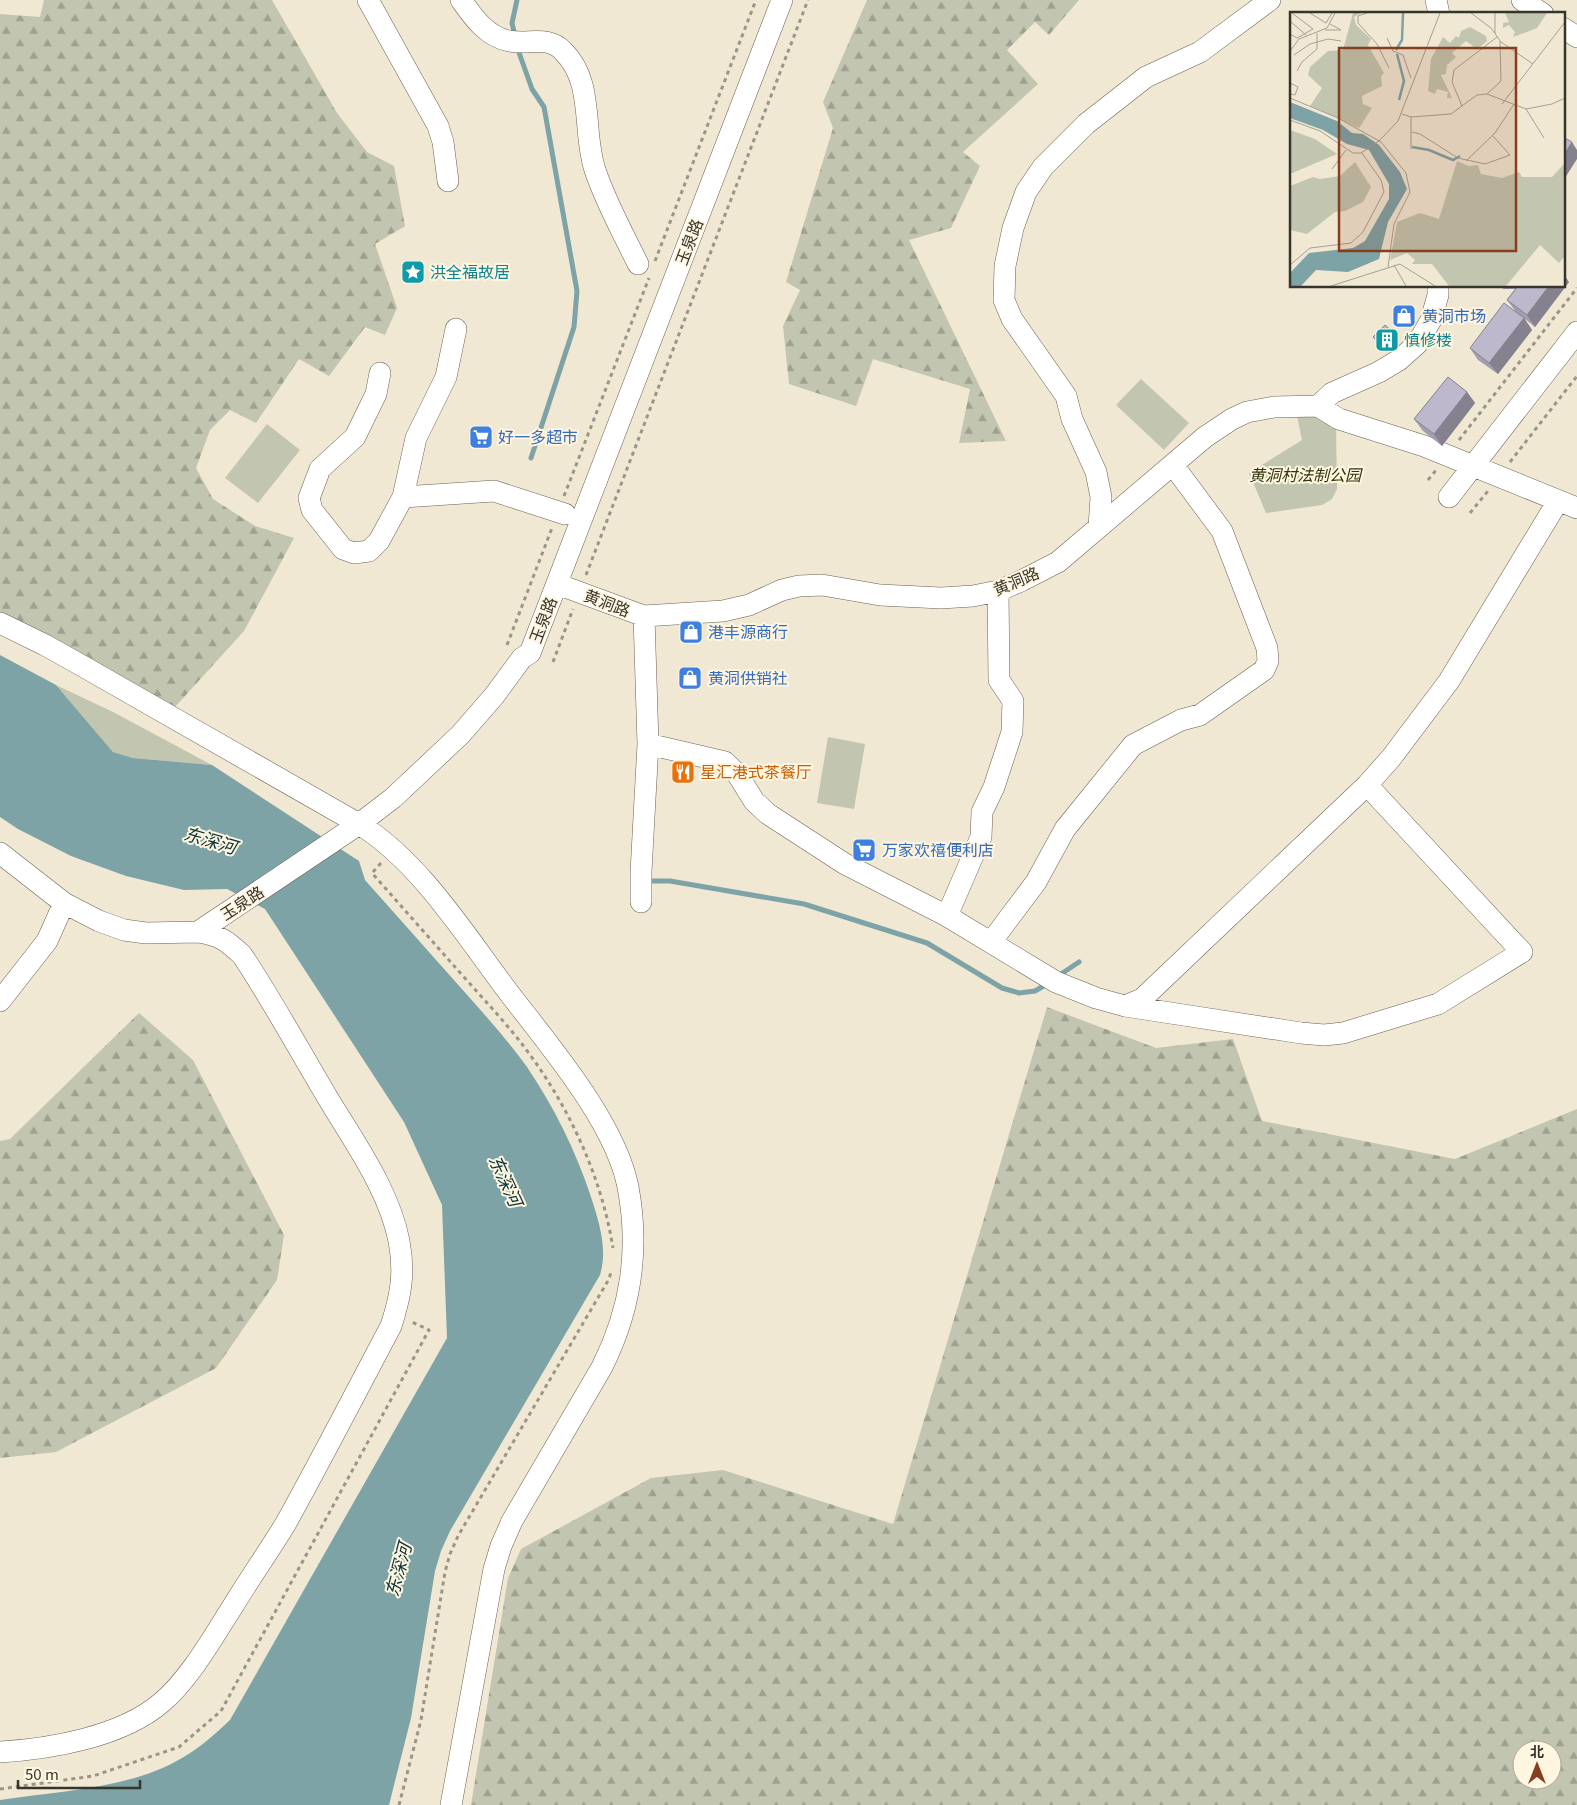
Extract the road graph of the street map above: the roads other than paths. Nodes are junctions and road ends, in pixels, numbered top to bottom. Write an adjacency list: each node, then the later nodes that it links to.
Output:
1 (368, 0): 7 (street)
2 (461, 0): 8 (street)
3 (782, 0): 20 (street, 玉泉路)
4 (1270, 0): 19 (street)
5 (1564, 29): 6 (street)
6 (1577, 37)
7 (448, 181)
8 (647, 269)
9 (1438, 288): 13 (street)
10 (456, 329): 16 (street)
11 (1577, 332): 15 (street)
12 (380, 373): 16 (street)
13 (1318, 406): 14 (street, 黄洞路); 17 (street)
14 (1172, 466): 19 (street, 黄洞路); 32 (street)
15 (1449, 497)
16 (403, 498): 18 (street)
17 (1568, 505): 25 (street)
18 (561, 512)
19 (1099, 527): 21 (street, 黄洞路)
20 (557, 584): 22 (street, 黄洞路); 26 (street, 玉泉路)
21 (998, 591): 22 (street, 黄洞路); 30 (street)
22 (644, 616): 24 (street)
23 (0, 623): 26 (street)
24 (648, 744): 28 (street); 30 (street)
25 (1367, 785): 34 (street); 34 (street)
26 (359, 824): 31 (street, 玉泉路); 36 (street)
27 (0, 853): 29 (street)
28 (641, 902)
29 (64, 903): 31 (street); 33 (street)
30 (947, 916): 32 (street)
31 (198, 932): 35 (street)
32 (991, 942): 34 (street)
33 (0, 1001)
34 (1125, 1006)
35 (0, 1752)
36 (452, 1805)

